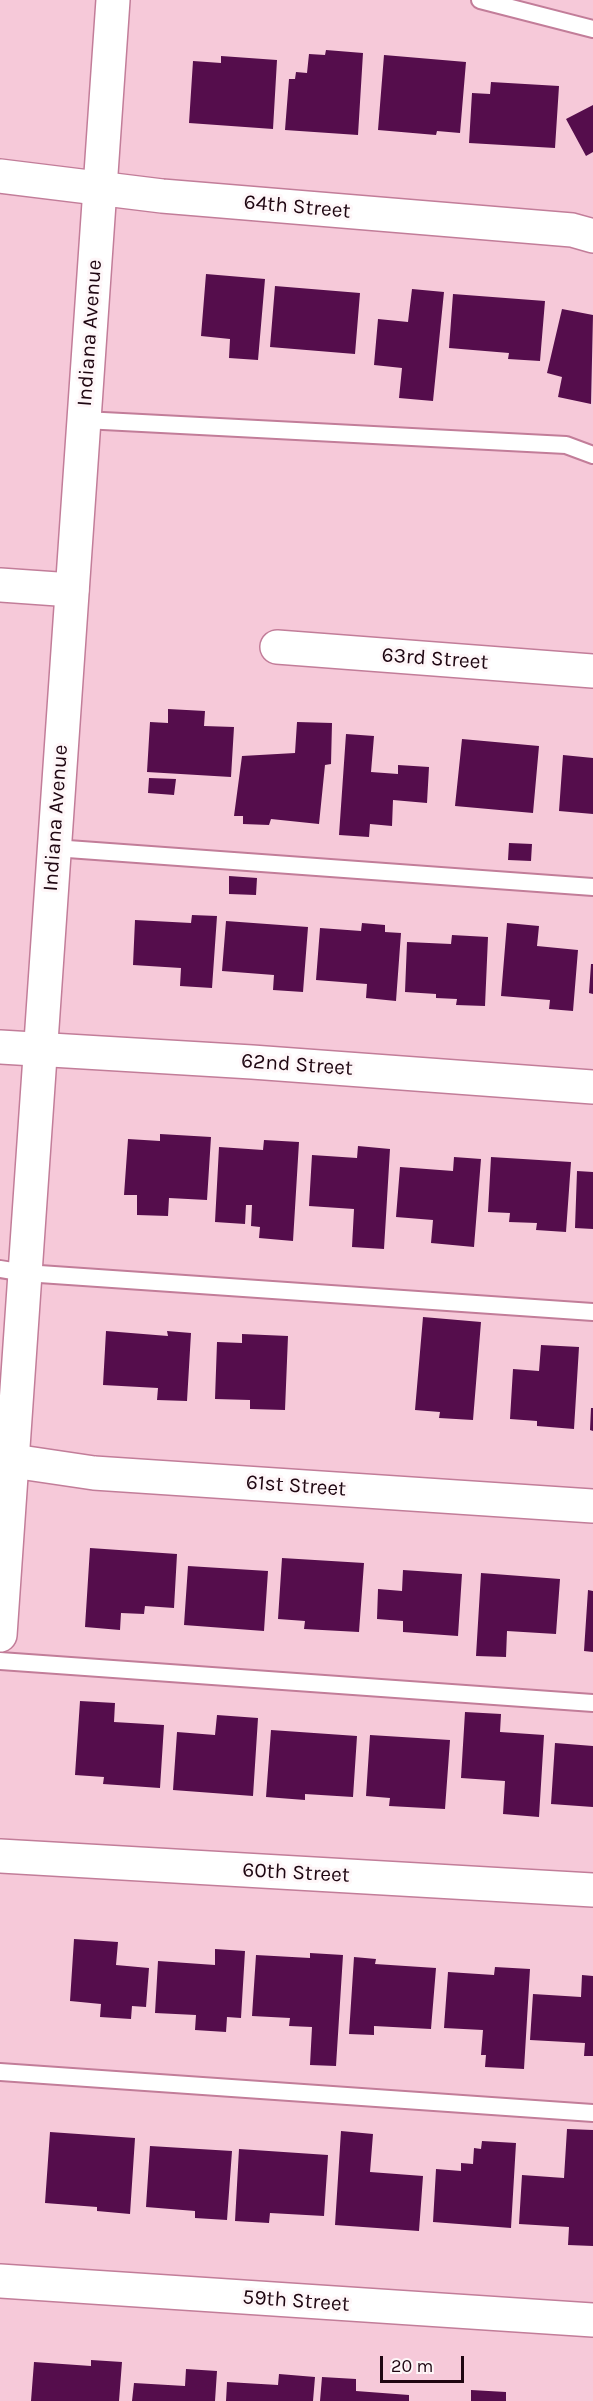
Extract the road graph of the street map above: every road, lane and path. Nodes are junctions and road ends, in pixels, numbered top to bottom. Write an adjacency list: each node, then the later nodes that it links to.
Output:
1 (113, 0): 5 (street, Indiana Avenue)
2 (480, 0): 3 (lane)
3 (593, 29)
4 (0, 176): 5 (street, 64th Street)
5 (100, 188): 6 (street, 64th Street); 7 (street, Indiana Avenue)
6 (593, 236)
7 (84, 420): 8 (lane); 10 (street, Indiana Avenue)
8 (593, 454)
9 (0, 585): 10 (street)
10 (72, 590): 13 (street, Indiana Avenue)
11 (277, 647): 12 (street, 63rd Street)
12 (593, 671)
13 (54, 848): 14 (lane); 16 (street, Indiana Avenue)
14 (593, 887)
15 (0, 1047): 16 (street, 62nd Street)
16 (40, 1050): 17 (street, 62nd Street); 18 (street, Indiana Avenue)
17 (593, 1087)
18 (13, 1271): 19 (lane); 20 (street, Indiana Avenue)
19 (593, 1312)
20 (6, 1460): 21 (street, 61st Street); 22 (street, Indiana Avenue)
21 (593, 1506)
22 (0, 1635)
23 (0, 1661): 24 (lane)
24 (593, 1703)
25 (0, 1856): 26 (street, 60th Street)
26 (593, 1890)
27 (0, 2072): 28 (lane)
28 (593, 2114)
29 (0, 2281): 30 (street, 59th Street)
30 (593, 2320)

